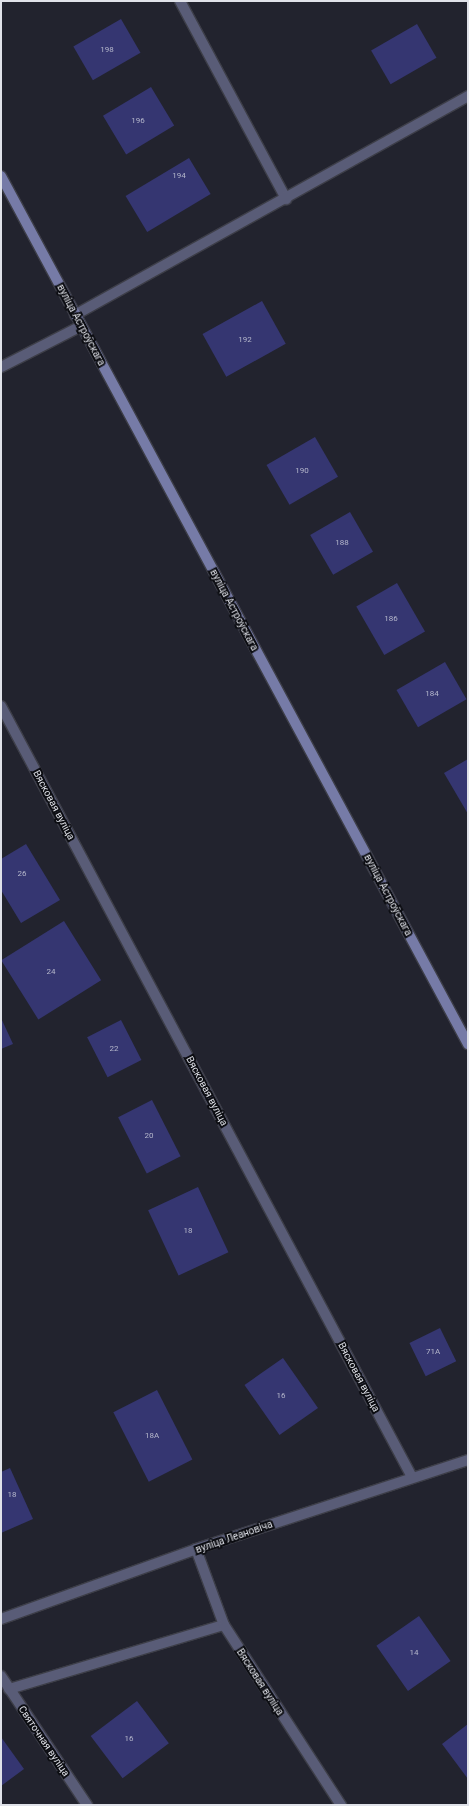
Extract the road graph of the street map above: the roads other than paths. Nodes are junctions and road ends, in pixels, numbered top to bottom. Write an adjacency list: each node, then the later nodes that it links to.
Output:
1 (180, 1): 4 (street)
2 (468, 96): 4 (street)
3 (1, 176): 5 (street, вуліца Астроўскага)
4 (286, 199): 5 (street)
5 (75, 315): 6 (street, вуліца Астроўскага)
6 (82, 326): 7 (street); 9 (street, вуліца Астроўскага)
7 (1, 367)
8 (1, 706): 11 (street, Вясковая вуліца)
9 (468, 1044)
10 (468, 1460): 11 (street, вуліца Леановіча)
11 (412, 1477): 12 (street, вуліца Леановіча)
12 (196, 1549): 13 (street, вуліца Леановіча); 14 (street, Вясковая вуліца)
13 (1, 1619)
14 (224, 1625): 16 (street); 18 (street, Вясковая вуліца)
15 (1, 1676): 16 (street, Святочная вуліца)
16 (9, 1689): 17 (street, Святочная вуліца)
17 (87, 1805)
18 (341, 1805)

